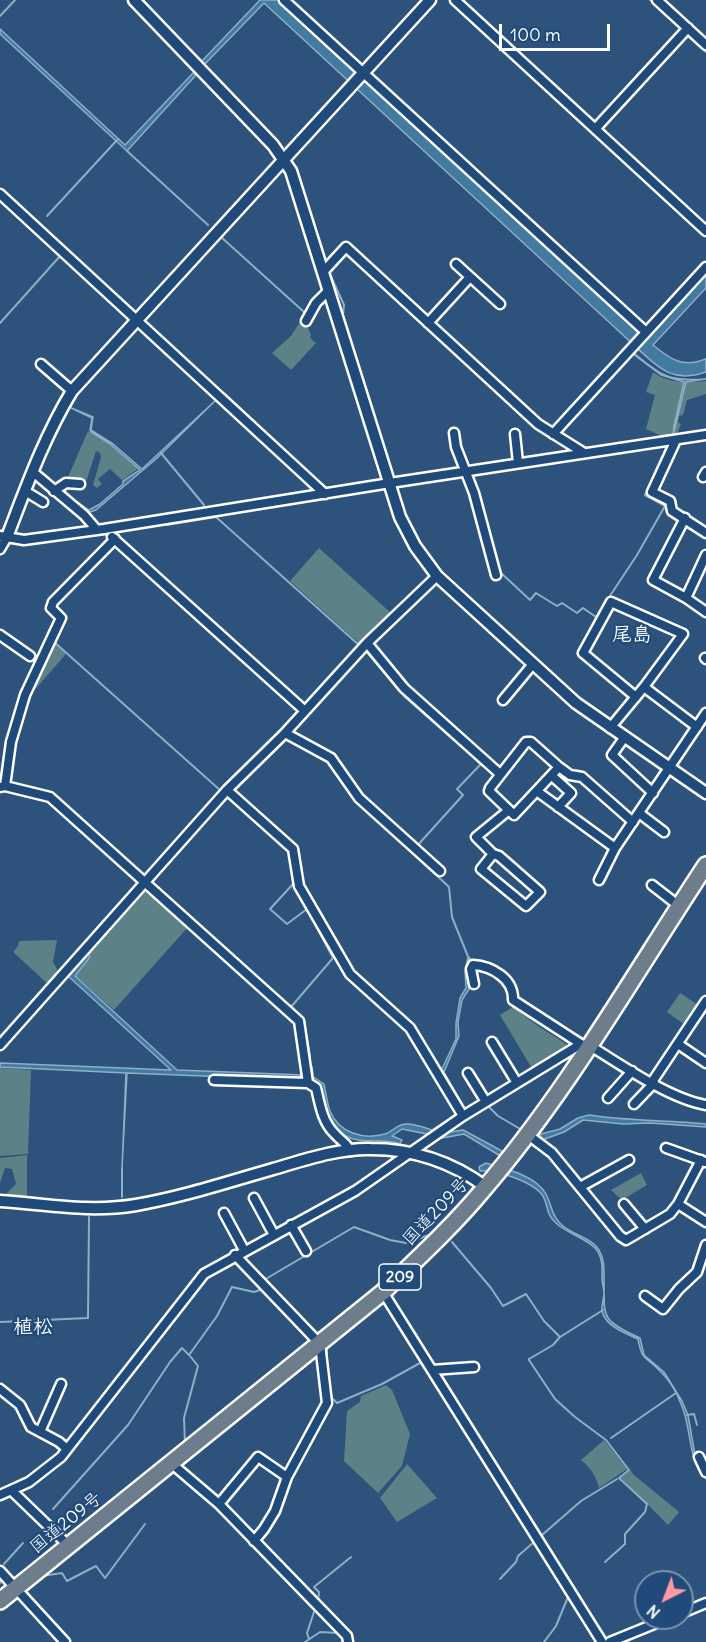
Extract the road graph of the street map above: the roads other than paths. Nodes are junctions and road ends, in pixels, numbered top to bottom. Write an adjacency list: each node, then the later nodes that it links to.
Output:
1 (134, 0): 10 (street)
2 (284, 0): 8 (street)
3 (430, 0): 8 (street)
4 (455, 0): 9 (street)
5 (657, 0): 6 (street)
6 (688, 28): 7 (street); 9 (street)
7 (706, 45)
8 (362, 74): 10 (street); 22 (street)
9 (596, 128): 12 (street)
10 (284, 159): 15 (street); 19 (street)
11 (0, 194): 19 (street)
12 (706, 231)
13 (456, 264): 16 (street)
14 (706, 267): 22 (street)
15 (323, 272): 17 (street); 21 (street)
16 (471, 277): 18 (street); 21 (street)
17 (329, 290): 20 (street); 34 (street)
18 (500, 304)
19 (136, 319): 24 (street); 38 (street)
20 (306, 321)
21 (428, 323): 27 (street)
22 (646, 332): 27 (street)
23 (41, 364): 24 (street)
24 (72, 391): 32 (street)
25 (454, 433): 33 (street)
26 (515, 434): 31 (street)
27 (554, 434): 30 (street)
28 (706, 435): 29 (street)
29 (676, 440): 30 (street); 40 (street)
30 (584, 453): 31 (street)
31 (518, 463): 33 (street)
32 (33, 472): 36 (street); 37 (street)
33 (466, 473): 34 (street); 47 (street)
34 (390, 483): 38 (street); 48 (street)
35 (80, 484): 37 (street)
36 (25, 490): 39 (street); 43 (street)
37 (54, 491): 41 (street)
38 (325, 494): 41 (street)
39 (44, 502)
40 (685, 518): 42 (street); 49 (street)
41 (100, 530): 43 (street); 44 (street)
42 (706, 532)
43 (3, 537): 45 (street)
44 (115, 540): 58 (street); 68 (street)
45 (0, 549)
46 (706, 555): 49 (street)
47 (496, 575)
48 (437, 576): 52 (street); 54 (street)
49 (686, 598): 50 (street)
50 (706, 612)
51 (0, 635): 53 (street)
52 (367, 643): 58 (street); 66 (street)
53 (30, 656)
54 (533, 664): 57 (street); 61 (street)
55 (644, 687): 56 (street); 56 (street); 60 (street)
56 (636, 697): 61 (street)
57 (503, 700)
58 (305, 711): 62 (street)
59 (705, 716): 60 (street)
60 (697, 727): 65 (street)
61 (610, 728): 63 (street)
62 (285, 733): 69 (street); 81 (street)
63 (624, 738): 65 (street); 71 (street)
64 (559, 767): 66 (street); 67 (street); 76 (street)
65 (670, 768): 71 (street); 72 (street)
66 (500, 774): 74 (street)
67 (552, 776): 70 (street); 73 (street)
68 (3, 786): 83 (street)
69 (227, 790): 83 (street); 103 (street)
70 (538, 792): 73 (street); 74 (street)
71 (653, 793): 75 (street)
72 (706, 793)
73 (558, 807): 78 (street)
74 (509, 810): 79 (street)
75 (639, 813): 76 (street); 77 (street)
76 (633, 822): 78 (street)
77 (664, 832)
78 (615, 848): 82 (street)
79 (493, 854): 79 (street)
80 (706, 865): 85 (highway, 国道209号 / 209)
81 (440, 871)
82 (599, 880)
83 (145, 883): 89 (street); 96 (street)
84 (651, 885): 85 (street)
85 (679, 906): 91 (highway, 国道209号 / 209)
86 (474, 984): 91 (street)
87 (706, 1001): 90 (street)
88 (492, 1042): 97 (street)
89 (0, 1044)
90 (678, 1044): 92 (street); 98 (street)
91 (586, 1046): 93 (street); 97 (street); 104 (highway, 国道209号 / 209)
92 (706, 1063)
93 (632, 1071): 98 (street); 99 (street)
94 (468, 1073): 100 (street)
95 (214, 1080): 96 (street)
96 (308, 1083): 106 (street)
97 (517, 1083): 100 (street)
98 (653, 1083): 101 (street); 102 (street)
99 (608, 1098)
100 (486, 1102): 103 (street)
101 (634, 1104)
102 (706, 1105)
103 (463, 1116): 107 (street)
104 (527, 1134): 110 (highway, 国道209号 / 209); 111 (street)
105 (666, 1148): 109 (street)
106 (351, 1150): 107 (street); 113 (street)
107 (413, 1153): 110 (street); 118 (street)
108 (629, 1160): 111 (street)
109 (704, 1161): 115 (street)
110 (486, 1186): 125 (highway, 国道209号 / 209)
111 (580, 1187): 119 (street)
112 (254, 1198): 120 (street)
113 (0, 1201)
114 (624, 1204): 119 (street)
115 (678, 1204): 117 (street); 119 (street)
116 (224, 1213): 122 (street)
117 (706, 1222)
118 (291, 1226): 120 (street); 123 (street)
119 (645, 1229)
120 (274, 1234): 122 (street)
121 (706, 1245): 126 (street)
122 (244, 1250): 124 (street)
123 (306, 1251)
124 (235, 1255): 127 (street); 133 (street)
125 (383, 1292): 127 (highway, 国道209号 / 209); 129 (street)
126 (645, 1296)
127 (320, 1344): 135 (highway, 国道209号 / 209); 137 (street)
128 (474, 1367): 129 (street)
129 (432, 1370): 149 (street)
130 (61, 1384): 132 (street)
131 (0, 1389): 132 (street)
132 (40, 1432): 133 (street)
133 (66, 1449): 138 (street)
134 (699, 1456): 136 (street)
135 (171, 1463): 140 (street); 142 (highway, 国道209号 / 209)
136 (706, 1472)
137 (287, 1477): 140 (street); 141 (street)
138 (11, 1490): 139 (street); 142 (street)
139 (0, 1495)
140 (219, 1504): 141 (street)
141 (254, 1541): 148 (street)
142 (69, 1546): 144 (highway, 国道209号 / 209)
143 (0, 1571): 144 (street)
144 (15, 1588): 145 (highway, 国道209号 / 209); 147 (street)
145 (0, 1601)
146 (640, 1630): 150 (street)
147 (65, 1642)
148 (348, 1642)
149 (602, 1642)
150 (610, 1642)

